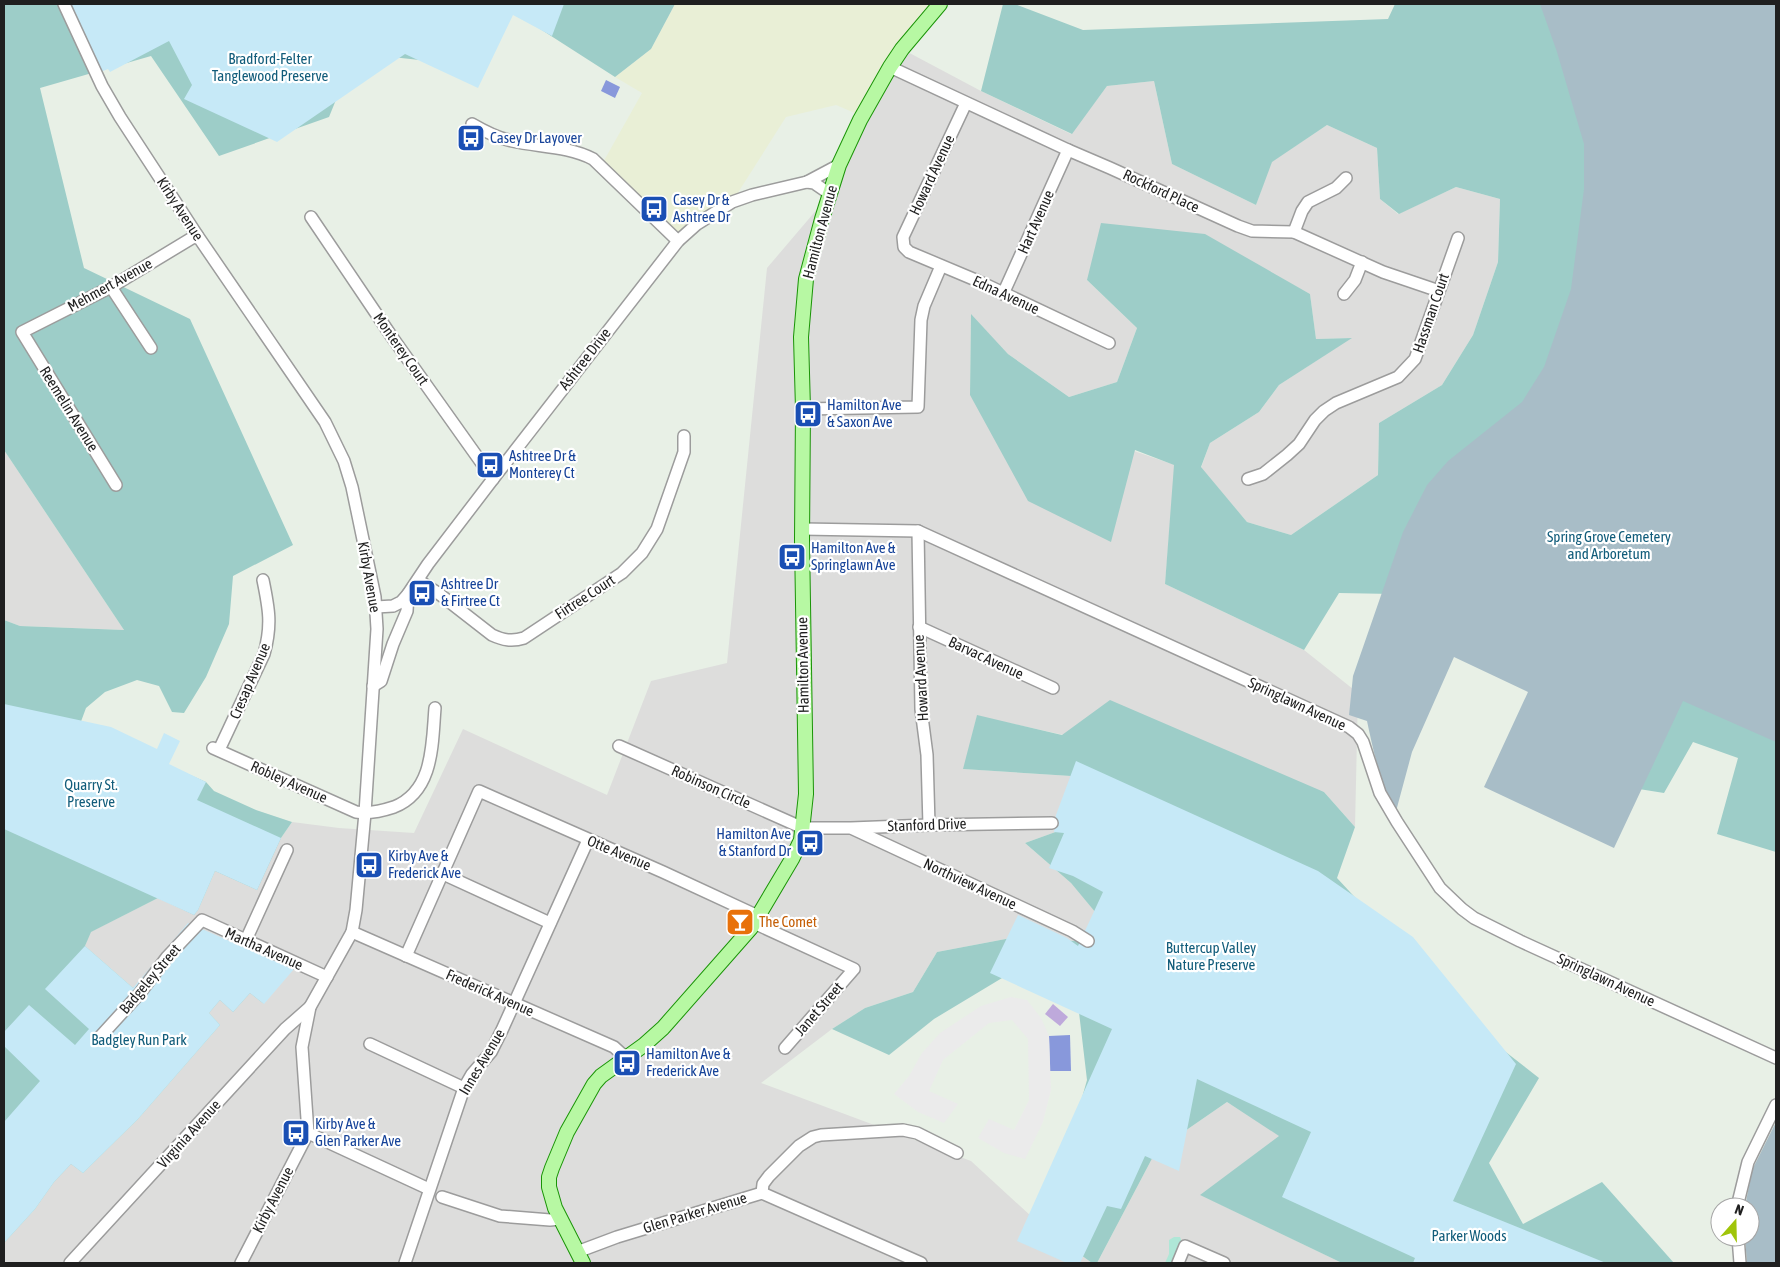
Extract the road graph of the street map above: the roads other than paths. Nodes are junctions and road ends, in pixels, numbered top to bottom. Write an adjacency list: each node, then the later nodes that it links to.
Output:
1 (64, 4): 13 (street, Kirby Avenue)
2 (940, 4): 3 (main road, Hamilton Avenue)
3 (890, 67): 4 (street, Rockford Place); 7 (main road, Hamilton Avenue)
4 (966, 103): 6 (street, Rockford Place); 16 (street, Howard Avenue)
5 (472, 124): 15 (street)
6 (1068, 150): 12 (street, Rockford Place); 21 (street, Hart Avenue)
7 (839, 165): 9 (street, Ashtree Drive); 10 (main road, Hamilton Avenue)
8 (1346, 178): 12 (street)
9 (806, 182): 10 (street); 15 (street, Ashtree Drive)
10 (830, 194): 26 (main road, Hamilton Avenue)
11 (311, 217): 28 (street, Monterey Court)
12 (1294, 232): 17 (street, Rockford Place)
13 (197, 236): 19 (street, Mehmert Avenue); 36 (street, Kirby Avenue)
14 (1458, 238): 20 (street, Hassman Court)
15 (678, 241): 28 (street, Ashtree Drive)
16 (904, 247): 18 (street, Edna Avenue)
17 (1362, 262): 20 (street, Rockford Place); 22 (street)
18 (941, 266): 21 (street, Edna Avenue); 26 (street)
19 (111, 287): 23 (street, Mehmert Avenue); 25 (street)
20 (1439, 291): 29 (street, Hassman Court)
21 (1003, 294): 24 (street, Edna Avenue)
22 (1344, 294)
23 (22, 332): 30 (street, Reemelin Avenue)
24 (1109, 343)
25 (151, 348)
26 (803, 409): 31 (main road, Hamilton Avenue)
27 (684, 436): 34 (street, Firtree Court)
28 (493, 479): 34 (street, Ashtree Drive)
29 (1248, 479)
30 (116, 485)
31 (802, 529): 32 (street, Springlawn Avenue); 46 (main road, Hamilton Avenue)
32 (918, 531): 37 (street, Howard Avenue); 66 (street, Springlawn Avenue)
33 (263, 580): 42 (street, Cresap Avenue)
34 (418, 580): 35 (street, Ashtree Drive)
35 (408, 594): 36 (street, Ashtree Drive); 38 (street)
36 (376, 607): 38 (street, Kirby Avenue)
37 (919, 627): 39 (street, Barvac Avenue); 45 (street, Howard Avenue)
38 (374, 686): 43 (street, Kirby Avenue)
39 (1052, 688)
40 (435, 708): 43 (street)
41 (619, 746): 46 (street, Robinson Circle)
42 (216, 749): 43 (street, Robley Avenue)
43 (365, 813): 54 (street, Kirby Avenue)
44 (1052, 823): 45 (street, Stanford Drive)
45 (929, 825): 47 (street, Stanford Drive)
46 (803, 828): 47 (street, Stanford Drive); 52 (main road, Hamilton Avenue)
47 (851, 828): 56 (street, Northview Avenue)
48 (588, 840): 50 (street, Otte Avenue); 52 (street, Otte Avenue); 53 (street, Innes Avenue)
49 (287, 850): 55 (street)
50 (443, 874): 53 (street); 57 (street)
51 (202, 920): 55 (street, Martha Avenue); 62 (street, Badgeley Street)
52 (756, 920): 58 (street, Otte Avenue); 65 (main road, Hamilton Avenue)
53 (550, 923): 60 (street, Innes Avenue)
54 (352, 932): 57 (street, Frederick Avenue); 59 (street, Kirby Avenue)
55 (246, 940): 59 (street, Martha Avenue)
56 (1088, 941)
57 (406, 956): 60 (street, Frederick Avenue)
58 (854, 970): 64 (street, Janet Street)
59 (327, 977): 61 (street, Kirby Avenue)
60 (513, 1004): 65 (street, Frederick Avenue); 67 (street, Innes Avenue)
61 (310, 1007): 69 (street, Kirby Avenue); 78 (street, Virginia Avenue)
62 (99, 1038)
63 (370, 1044): 67 (street)
64 (785, 1048)
65 (626, 1058): 75 (main road, Hamilton Avenue)
66 (1776, 1058)
67 (464, 1088): 71 (street, Innes Avenue)
68 (1776, 1105): 74 (street)
69 (308, 1132): 71 (street); 79 (street, Kirby Avenue)
70 (957, 1153): 72 (street)
71 (429, 1189): 80 (street, Innes Avenue)
72 (762, 1193): 77 (street, Glen Parker Avenue); 81 (street, Glen Parker Avenue)
73 (442, 1197): 75 (street)
74 (1739, 1197)
75 (560, 1219): 77 (main road, Hamilton Avenue)
76 (1739, 1247): 84 (street)
77 (580, 1258)
78 (70, 1263)
79 (241, 1263)
80 (405, 1263)
81 (921, 1263)
82 (1178, 1263): 83 (street)
83 (1224, 1263)
84 (1740, 1263)

